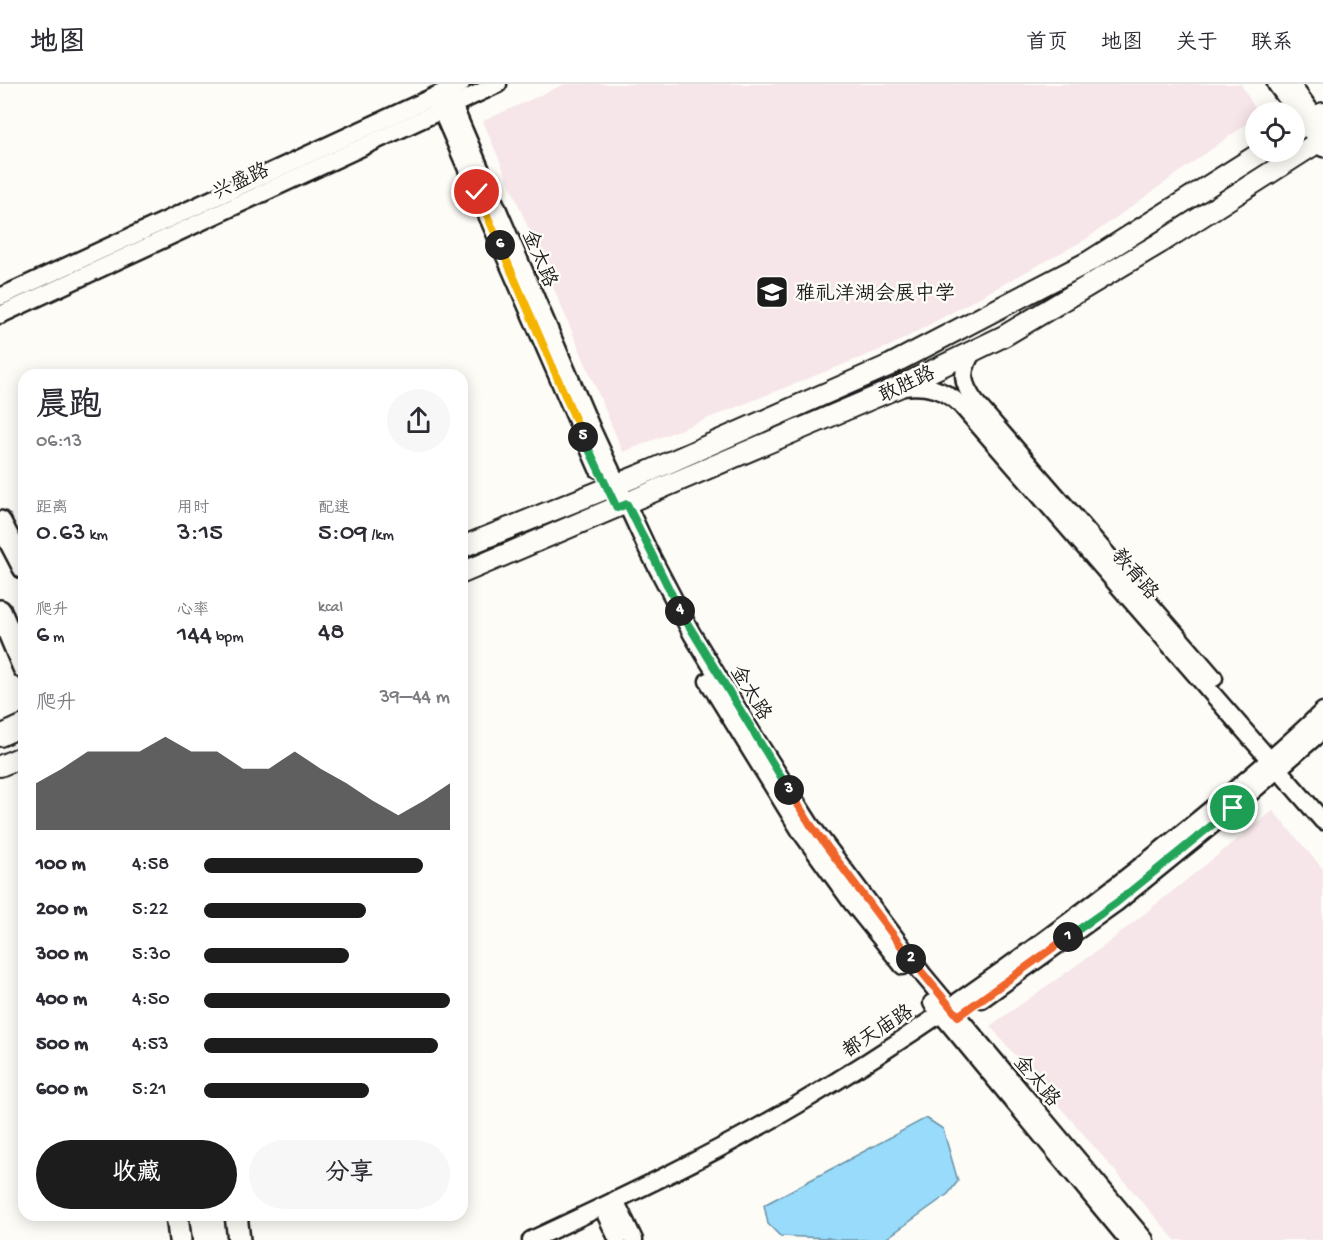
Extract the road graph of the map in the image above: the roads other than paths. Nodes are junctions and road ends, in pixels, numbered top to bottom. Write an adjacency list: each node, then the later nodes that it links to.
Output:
1 (498, 84): 4 (street, 兴盛路)
2 (1276, 84): 5 (street)
3 (1291, 84): 5 (street)
4 (448, 97): 7 (street, 兴盛路); 8 (street, 兴盛路); 11 (street, 金太路)
5 (1316, 130): 9 (main road, 敢胜路)
6 (1246, 162): 11 (main road, 敢胜路)
7 (0, 297)
8 (0, 315)
9 (974, 350): 10 (main road, 敢胜路); 24 (street, 教育路)
10 (899, 387): 12 (main road, 敢胜路); 24 (street, 教育路)
11 (612, 486): 12 (street, 金太路); 14 (main road, 敢胜路)
12 (622, 506): 16 (main road, 敢胜路); 28 (street, 金太路)
13 (0, 522): 15 (main road)
14 (468, 545)
15 (18, 556)
16 (468, 570)
17 (0, 611): 18 (main road)
18 (18, 654)
19 (1323, 711): 24 (street, 都天庙路)
20 (18, 728): 22 (main road)
21 (1323, 730): 24 (street, 都天庙路)
22 (0, 736)
23 (18, 758): 25 (main road)
24 (1278, 760): 26 (street, 教育路); 27 (street, 教育路); 28 (street, 都天庙路)
25 (0, 766)
26 (1323, 804)
27 (1323, 821)
28 (949, 1015): 29 (street, 都天庙路); 38 (street, 金太路); 39 (street, 金太路)
29 (611, 1208): 34 (street, 都天庙路); 35 (street, 都天庙路); 36 (street); 37 (street)
30 (178, 1221): 32 (main road)
31 (237, 1221): 33 (main road)
32 (180, 1240)
33 (239, 1240)
34 (531, 1240)
35 (556, 1240)
36 (618, 1240)
37 (634, 1240)
38 (1128, 1240)
39 (1145, 1240)

